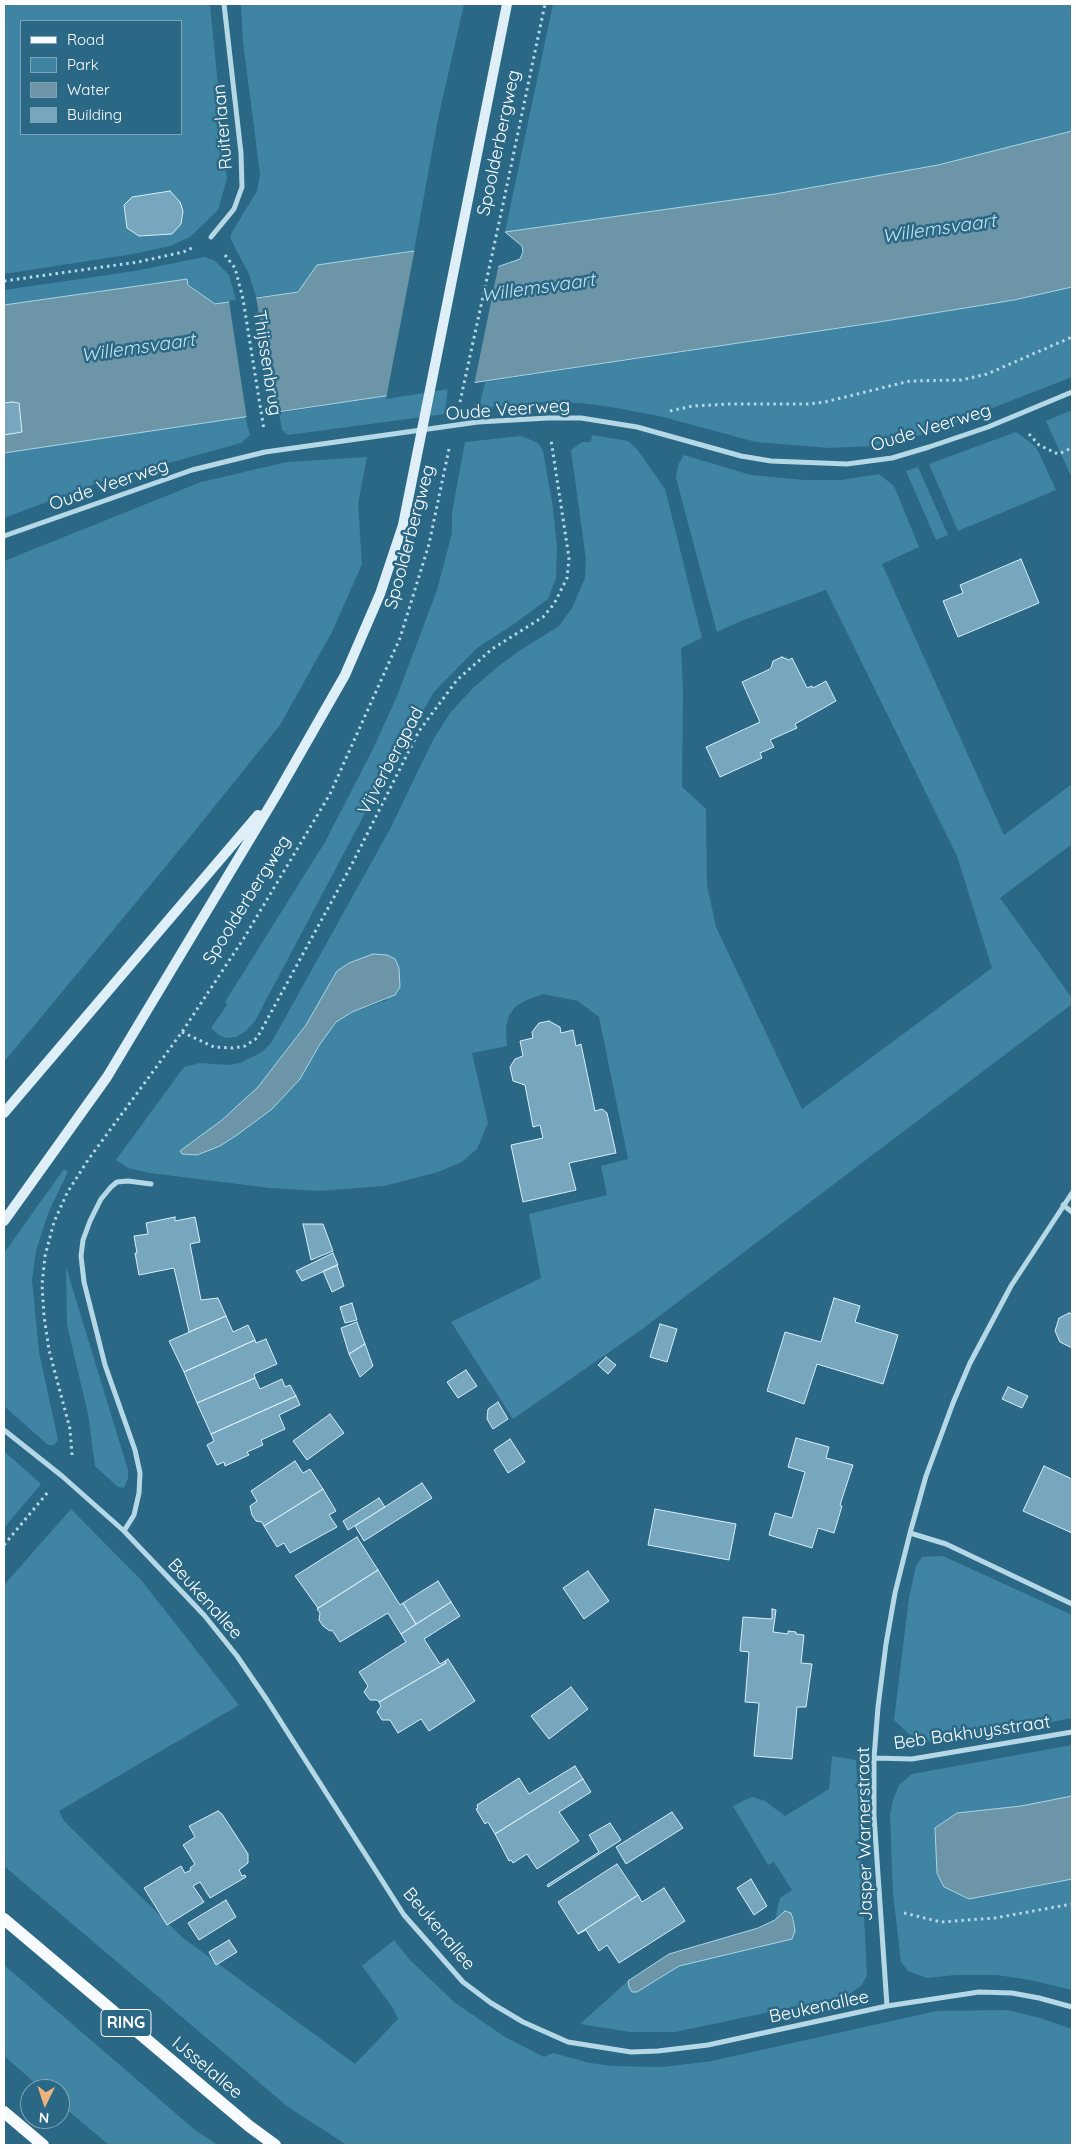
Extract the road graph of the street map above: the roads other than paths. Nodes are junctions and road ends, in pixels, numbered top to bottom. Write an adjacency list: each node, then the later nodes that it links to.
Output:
1 (224, 4): 3 (street, Ruiterlaan)
2 (507, 4): 6 (main road, Spoolderbergweg)
3 (211, 237)
4 (1072, 392): 5 (street, Oude Veerweg)
5 (4, 536)
6 (277, 794): 7 (main road, Spoolderbergweg); 12 (main road, Spoolderbergweg)
7 (4, 1113)
8 (151, 1184): 14 (street)
9 (1072, 1192): 10 (street, Jasper Warnerstraat)
10 (1063, 1205): 11 (street); 15 (street, Jasper Warnerstraat)
11 (1072, 1212)
12 (4, 1221)
13 (4, 1430): 14 (street, Beukenallee)
14 (124, 1531): 20 (street, Beukenallee)
15 (910, 1533): 16 (street); 18 (street, Jasper Warnerstraat)
16 (1072, 1604)
17 (1072, 1732): 18 (street, Beb Bakhuysstraat)
18 (874, 1758): 20 (street, Jasper Warnerstraat)
19 (4, 1919): 24 (main road, IJsselallee / RING)
20 (887, 2006): 21 (street, Beukenallee)
21 (1072, 2007)
22 (4, 2112): 23 (main road)
23 (43, 2145)
24 (275, 2145)

